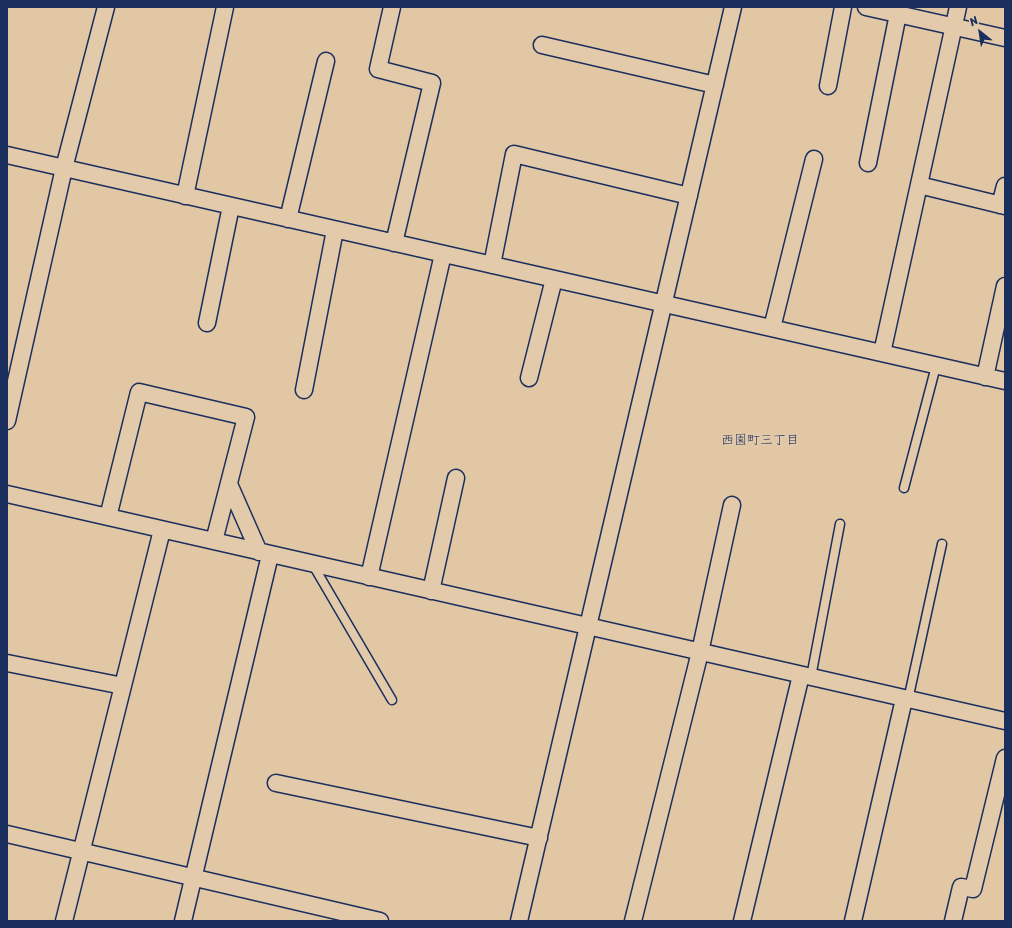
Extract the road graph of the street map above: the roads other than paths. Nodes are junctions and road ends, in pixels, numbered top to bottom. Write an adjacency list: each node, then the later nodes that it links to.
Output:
1 (106, 7): 18 (street)
2 (225, 7): 21 (street)
3 (392, 7): 27 (street)
4 (733, 7): 13 (street)
5 (843, 7): 14 (street)
6 (866, 7): 8 (street)
7 (958, 7): 9 (street)
8 (898, 14): 9 (street); 17 (street)
9 (954, 27): 10 (street); 19 (street)
10 (1005, 38)
11 (542, 46): 13 (street)
12 (326, 62): 25 (street)
13 (715, 85): 22 (street)
14 (828, 86)
15 (7, 155): 18 (street)
16 (814, 159): 34 (street)
17 (868, 163)
18 (64, 168): 21 (street); 39 (street)
19 (919, 185): 24 (street); 35 (street)
20 (1005, 186): 24 (street)
21 (185, 196): 23 (street)
22 (689, 196): 29 (street); 32 (street)
23 (231, 206): 25 (street); 33 (street)
24 (1003, 206)
25 (288, 219): 26 (street)
26 (336, 230): 27 (street); 41 (street)
27 (394, 243): 28 (street)
28 (443, 254): 29 (street); 55 (street)
29 (492, 265): 30 (street)
30 (554, 279): 32 (street); 38 (street)
31 (1005, 286): 37 (street)
32 (664, 304): 34 (street); 57 (street)
33 (207, 323)
34 (772, 328): 35 (street)
35 (882, 353): 36 (street)
36 (936, 366): 37 (street); 45 (lane)
37 (985, 377): 40 (street)
38 (529, 378)
39 (12, 379): 42 (street)
40 (1005, 381)
41 (304, 390)
42 (7, 421)
43 (456, 478): 56 (street)
44 (229, 484): 48 (street); 51 (street); 53 (street)
45 (904, 488)
46 (7, 494): 48 (street)
47 (732, 505): 58 (street)
48 (108, 517): 50 (street)
49 (840, 524): 60 (lane)
50 (162, 530): 51 (street); 61 (street)
51 (214, 542): 53 (street)
52 (942, 544): 62 (lane)
53 (264, 553): 54 (street); 70 (street)
54 (313, 564): 55 (street); 63 (lane)
55 (369, 577): 56 (street)
56 (431, 591): 57 (street)
57 (588, 627): 58 (street); 68 (street)
58 (700, 652): 60 (street); 75 (street)
59 (7, 663): 61 (street)
60 (806, 676): 62 (street); 76 (street)
61 (123, 686): 69 (street)
62 (906, 699): 64 (street); 77 (street)
63 (392, 700)
64 (1005, 721)
65 (1005, 758): 78 (street)
66 (276, 783): 68 (street)
67 (7, 834): 69 (street)
68 (539, 838): 74 (street)
69 (82, 851): 70 (street); 71 (street)
70 (193, 877): 72 (street); 73 (street)
71 (64, 921)
72 (183, 921)
73 (380, 921)
74 (519, 921)
75 (633, 921)
76 (742, 921)
77 (853, 921)
78 (954, 921)

